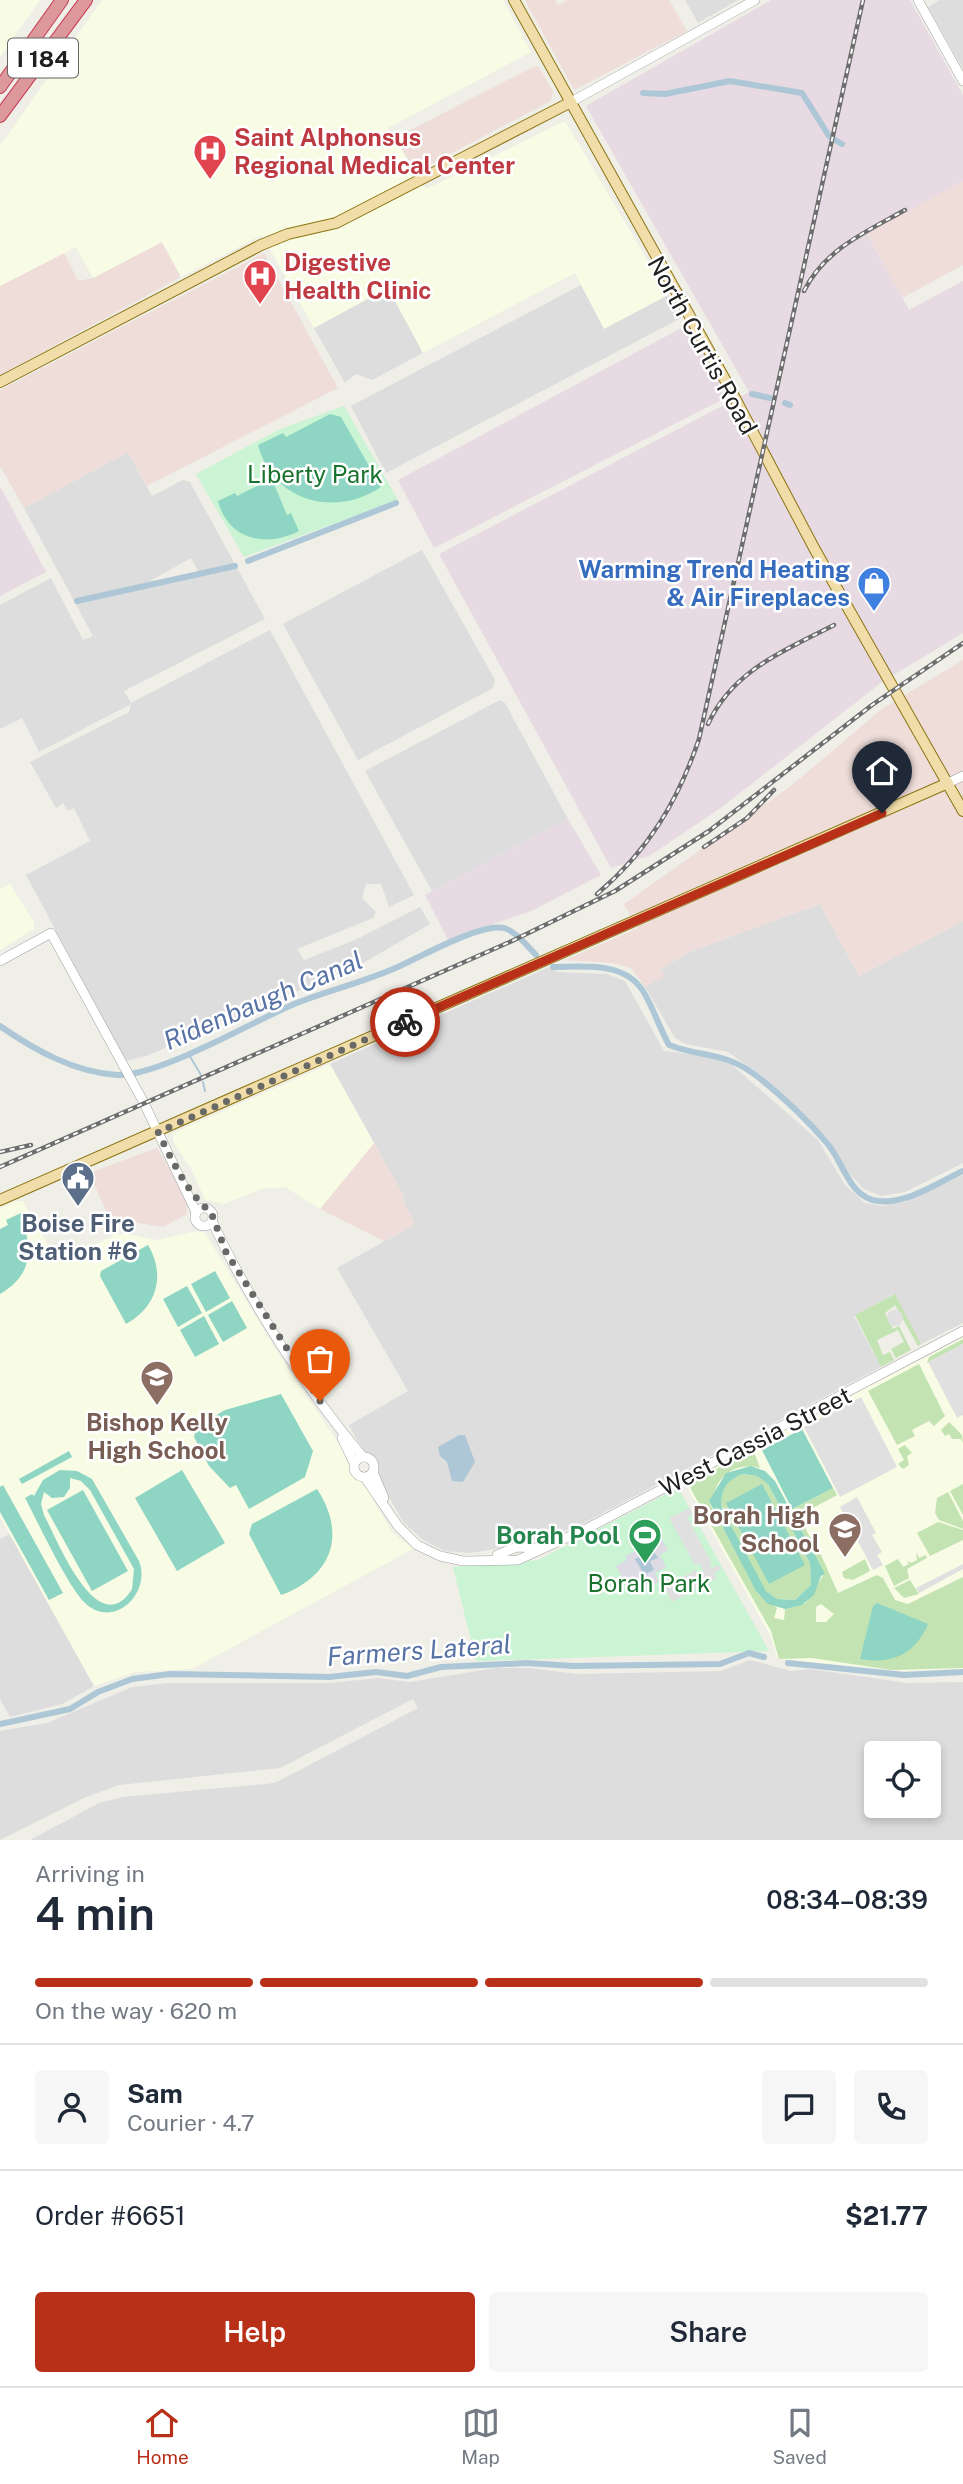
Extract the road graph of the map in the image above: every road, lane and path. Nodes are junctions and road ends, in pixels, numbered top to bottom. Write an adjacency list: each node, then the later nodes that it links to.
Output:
1 (62, 0): 7 (highway, I 184)
2 (86, 0): 9 (highway, I 184)
3 (514, 0): 8 (main road, North Curtis Road)
4 (755, 0): 8 (street)
5 (918, 0): 6 (street)
6 (963, 81)
7 (0, 87)
8 (571, 103): 10 (main road); 12 (main road, North Curtis Road)
9 (0, 116)
10 (0, 382)
11 (963, 776): 12 (street)
12 (948, 783): 13 (main road, North Curtis Road); 15 (main road)
13 (963, 811)
14 (0, 961): 15 (street)
15 (158, 1132): 16 (main road); 17 (street)
16 (0, 1200)
17 (200, 1210): 18 (street); 19 (street)
18 (212, 1221): 19 (street); 20 (street)
19 (201, 1226): 20 (street)
20 (226, 1252): 22 (street)
21 (963, 1331): 23 (street, West Cassia Street)
22 (358, 1460): 23 (street); 23 (street)
23 (369, 1475)

